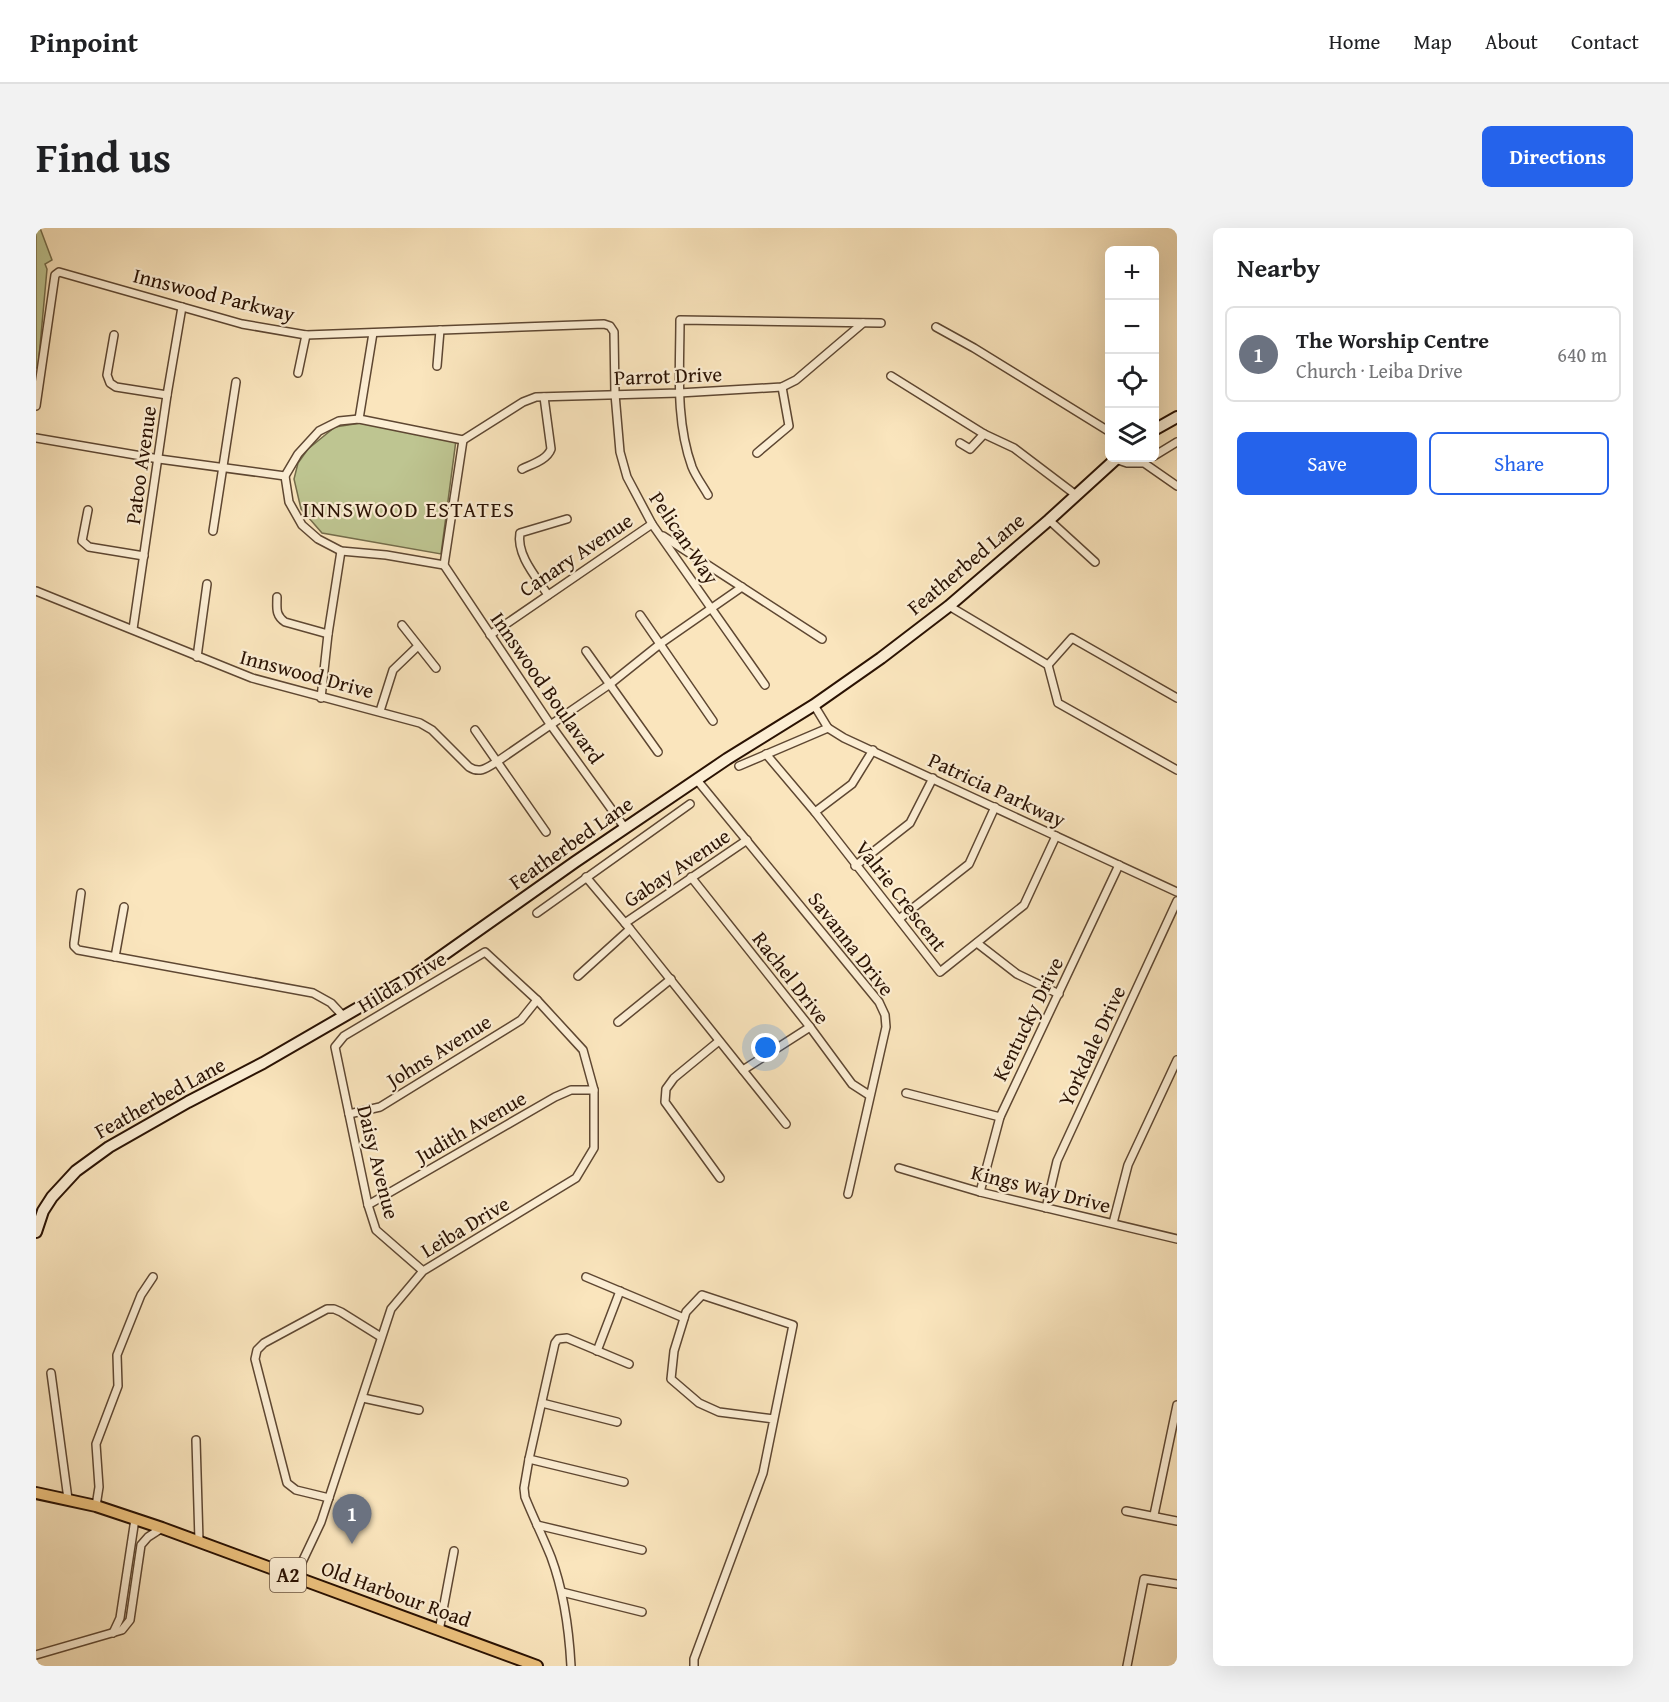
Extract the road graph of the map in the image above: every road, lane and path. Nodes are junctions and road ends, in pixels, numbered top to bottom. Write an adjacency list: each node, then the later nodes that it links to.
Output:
1 (182, 307): 8 (street, Innswood Parkway); 16 (street, Patoo Avenue); 18 (street, Innswood Parkway)
2 (863, 322): 3 (street); 13 (street); 14 (street)
3 (881, 323)
4 (936, 327): 22 (street)
5 (440, 330): 6 (street, Innswood Parkway); 9 (street); 15 (street, Innswood Parkway)
6 (373, 333): 8 (street, Innswood Parkway); 20 (street)
7 (114, 335): 16 (street)
8 (306, 335): 10 (street)
9 (437, 366)
10 (298, 373)
11 (891, 376): 23 (street)
12 (236, 382): 34 (street)
13 (782, 387): 14 (street, Parrot Drive); 28 (street)
14 (680, 393): 15 (street, Parrot Drive); 38 (street)
15 (615, 394): 17 (street, Parrot Drive); 43 (street, Pelican Way)
16 (167, 395): 30 (street, Patoo Avenue)
17 (544, 397): 25 (street, Parrot Drive); 35 (street)
18 (36, 406)
19 (1177, 417): 21 (main road)
20 (359, 419): 25 (street); 36 (street)
21 (1159, 428)
22 (1105, 429)
23 (984, 434): 27 (street); 39 (street)
24 (36, 438): 30 (street)
25 (463, 440): 49 (street)
26 (1177, 442): 29 (street)
27 (960, 443)
28 (757, 453)
29 (1159, 453)
30 (159, 459): 34 (street); 47 (street, Patoo Avenue)
31 (1112, 462): 39 (main road, Featherbed Lane)
32 (1125, 462): 33 (street)
33 (1144, 463): 37 (street)
34 (222, 469): 36 (street); 44 (street)
35 (522, 469)
36 (285, 476): 46 (street)
37 (1177, 486)
38 (708, 495)
39 (1076, 495): 42 (main road, Featherbed Lane)
40 (88, 510): 47 (street)
41 (567, 519): 53 (street)
42 (1049, 520): 48 (street); 55 (main road, Featherbed Lane)
43 (652, 524): 45 (street, Pelican Way); 53 (street, Canary Avenue)
44 (213, 531)
45 (658, 533): 51 (street); 56 (street, Pelican Way)
46 (341, 551): 49 (street); 60 (street)
47 (144, 556): 59 (street, Patoo Avenue)
48 (1095, 562)
49 (444, 565): 61 (street, Innswood Boulavard)
50 (207, 584): 66 (street)
51 (742, 587): 56 (street, Innswood Drive); 62 (street)
52 (36, 591): 59 (street, Innswood Drive)
53 (548, 595): 61 (street, Canary Avenue)
54 (277, 597): 60 (street)
55 (949, 606): 67 (street); 73 (main road, Featherbed Lane)
56 (712, 608): 63 (street, Innswood Drive); 70 (street, Pelican Way)
57 (640, 615): 63 (street)
58 (402, 625): 64 (street)
59 (133, 629): 66 (street, Innswood Drive)
60 (328, 634): 71 (street)
61 (490, 635): 76 (street, Innswood Boulavard)
62 (822, 639)
63 (660, 644): 69 (street, Innswood Drive); 75 (street)
64 (418, 646): 68 (street); 74 (street)
65 (586, 651): 69 (street)
66 (197, 657): 71 (street, Innswood Drive)
67 (1048, 665): 72 (street); 84 (street)
68 (435, 668)
69 (610, 684): 76 (street, Innswood Drive); 80 (street)
70 (765, 685)
71 (321, 698): 74 (street, Innswood Drive)
72 (1177, 698)
73 (814, 705): 77 (street); 86 (main road, Featherbed Lane)
74 (380, 711): 82 (street, Innswood Drive)
75 (713, 721)
76 (550, 724): 82 (street, Innswood Drive); 90 (street, Innswood Boulavard)
77 (828, 728): 79 (street, Patricia Parkway); 81 (street)
78 (475, 730): 82 (street)
79 (873, 750): 85 (street, Patricia Parkway); 89 (street)
80 (658, 752)
81 (766, 754): 83 (street); 89 (street, Valrie Crescent)
82 (498, 762): 91 (street)
83 (739, 766)
84 (1177, 770)
85 (933, 778): 88 (street, Patricia Parkway); 95 (street)
86 (697, 780): 90 (main road, Featherbed Lane); 93 (street, Savanna Drive)
87 (690, 804): 96 (street)
88 (994, 807): 92 (street, Patricia Parkway); 103 (street)
89 (815, 812): 95 (street, Valrie Crescent)
90 (626, 828): 110 (main road, Featherbed Lane)
91 (546, 832)
92 (1056, 836): 94 (street, Patricia Parkway); 105 (street, Valrie Crescent)
93 (747, 840): 97 (street, Gabay Avenue); 123 (street, Savanna Drive)
94 (1119, 864): 98 (street, Patricia Parkway); 111 (street, Kentucky Drive)
95 (855, 866): 103 (street, Valrie Crescent)
96 (586, 877): 102 (street); 104 (street)
97 (691, 878): 104 (street, Gabay Avenue); 116 (street, Rachel Drive)
98 (1177, 892)
99 (81, 893): 107 (street)
100 (1177, 901): 132 (street, Yorkdale Drive)
101 (124, 907): 107 (street)
102 (537, 913)
103 (899, 919): 105 (street, Valrie Crescent)
104 (628, 926): 108 (street, Gabay Avenue); 109 (street)
105 (977, 943): 111 (street)
106 (485, 952): 112 (street, Leiba Drive); 113 (street, Hilda Drive)
107 (115, 957): 114 (street)
108 (578, 976)
109 (671, 979): 115 (street); 117 (street)
110 (397, 986): 113 (street); 114 (main road, Featherbed Lane)
111 (1059, 994): 125 (street, Kentucky Drive)
112 (537, 1000): 121 (street, Leiba Drive); 124 (street, Johns Avenue)
113 (404, 1001): 118 (street, Hilda Drive)
114 (344, 1017): 134 (main road, Featherbed Lane)
115 (618, 1023)
116 (810, 1027): 120 (street); 123 (street, Rachel Drive)
117 (719, 1041): 120 (street); 128 (street)
118 (338, 1042): 124 (street, Daisy Avenue)
119 (1177, 1060): 133 (street)
120 (743, 1070): 126 (street)
121 (594, 1090): 131 (street, Judith Avenue); 136 (street, Leiba Drive)
122 (906, 1093): 125 (street)
123 (869, 1095): 130 (street, Savanna Drive)
124 (349, 1114): 131 (street, Daisy Avenue)
125 (1000, 1117): 129 (street, Kentucky Drive)
126 (786, 1124)
127 (899, 1168): 129 (street, Kings Way Drive)
128 (720, 1178)
129 (980, 1192): 132 (street, Kings Way Drive)
130 (849, 1194)
131 (368, 1205): 136 (street, Daisy Avenue)
132 (1046, 1208): 133 (street, Kings Way Drive)
133 (1113, 1223): 135 (street, Kings Way Drive)
134 (36, 1232)
135 (1177, 1239)
136 (423, 1271): 141 (street, Leiba Drive)
137 (153, 1277): 157 (street)
138 (586, 1277): 139 (street)
139 (620, 1291): 140 (street); 142 (street)
140 (684, 1318): 149 (street); 149 (street)
141 (381, 1337): 145 (street, Leiba Drive); 155 (street)
142 (597, 1351): 143 (street); 146 (street)
143 (629, 1364)
144 (51, 1373): 156 (street)
145 (363, 1398): 148 (street); 155 (street, Leiba Drive)
146 (542, 1403): 150 (street); 152 (street)
147 (1177, 1405): 159 (street)
148 (418, 1410)
149 (774, 1419): 176 (street)
150 (617, 1422)
151 (196, 1440): 164 (street)
152 (529, 1459): 153 (street); 162 (street)
153 (624, 1482)
154 (36, 1494): 156 (main road, Old Harbour Road / A2)
155 (329, 1498): 167 (street, Leiba Drive)
156 (68, 1499): 157 (main road, Old Harbour Road / A2)
157 (96, 1506): 160 (main road, Old Harbour Road / A2)
158 (1126, 1511): 159 (street)
159 (1154, 1515): 161 (street)
160 (135, 1519): 163 (main road, Old Harbour Road / A2); 172 (street)
161 (1177, 1521)
162 (537, 1525): 165 (street); 169 (street)
163 (162, 1528): 164 (main road, Old Harbour Road / A2); 172 (street)
164 (199, 1541): 167 (main road, Old Harbour Road / A2)
165 (642, 1550)
166 (454, 1551): 171 (street)
167 (295, 1577): 171 (main road, Old Harbour Road / A2)
168 (1177, 1584): 177 (street)
169 (562, 1592): 170 (street); 175 (street)
170 (642, 1612)
171 (439, 1630): 174 (main road, Old Harbour Road / A2)
172 (113, 1633): 173 (street)
173 (36, 1655)
174 (535, 1666)
175 (571, 1666)
176 (694, 1666)
177 (1127, 1666)

